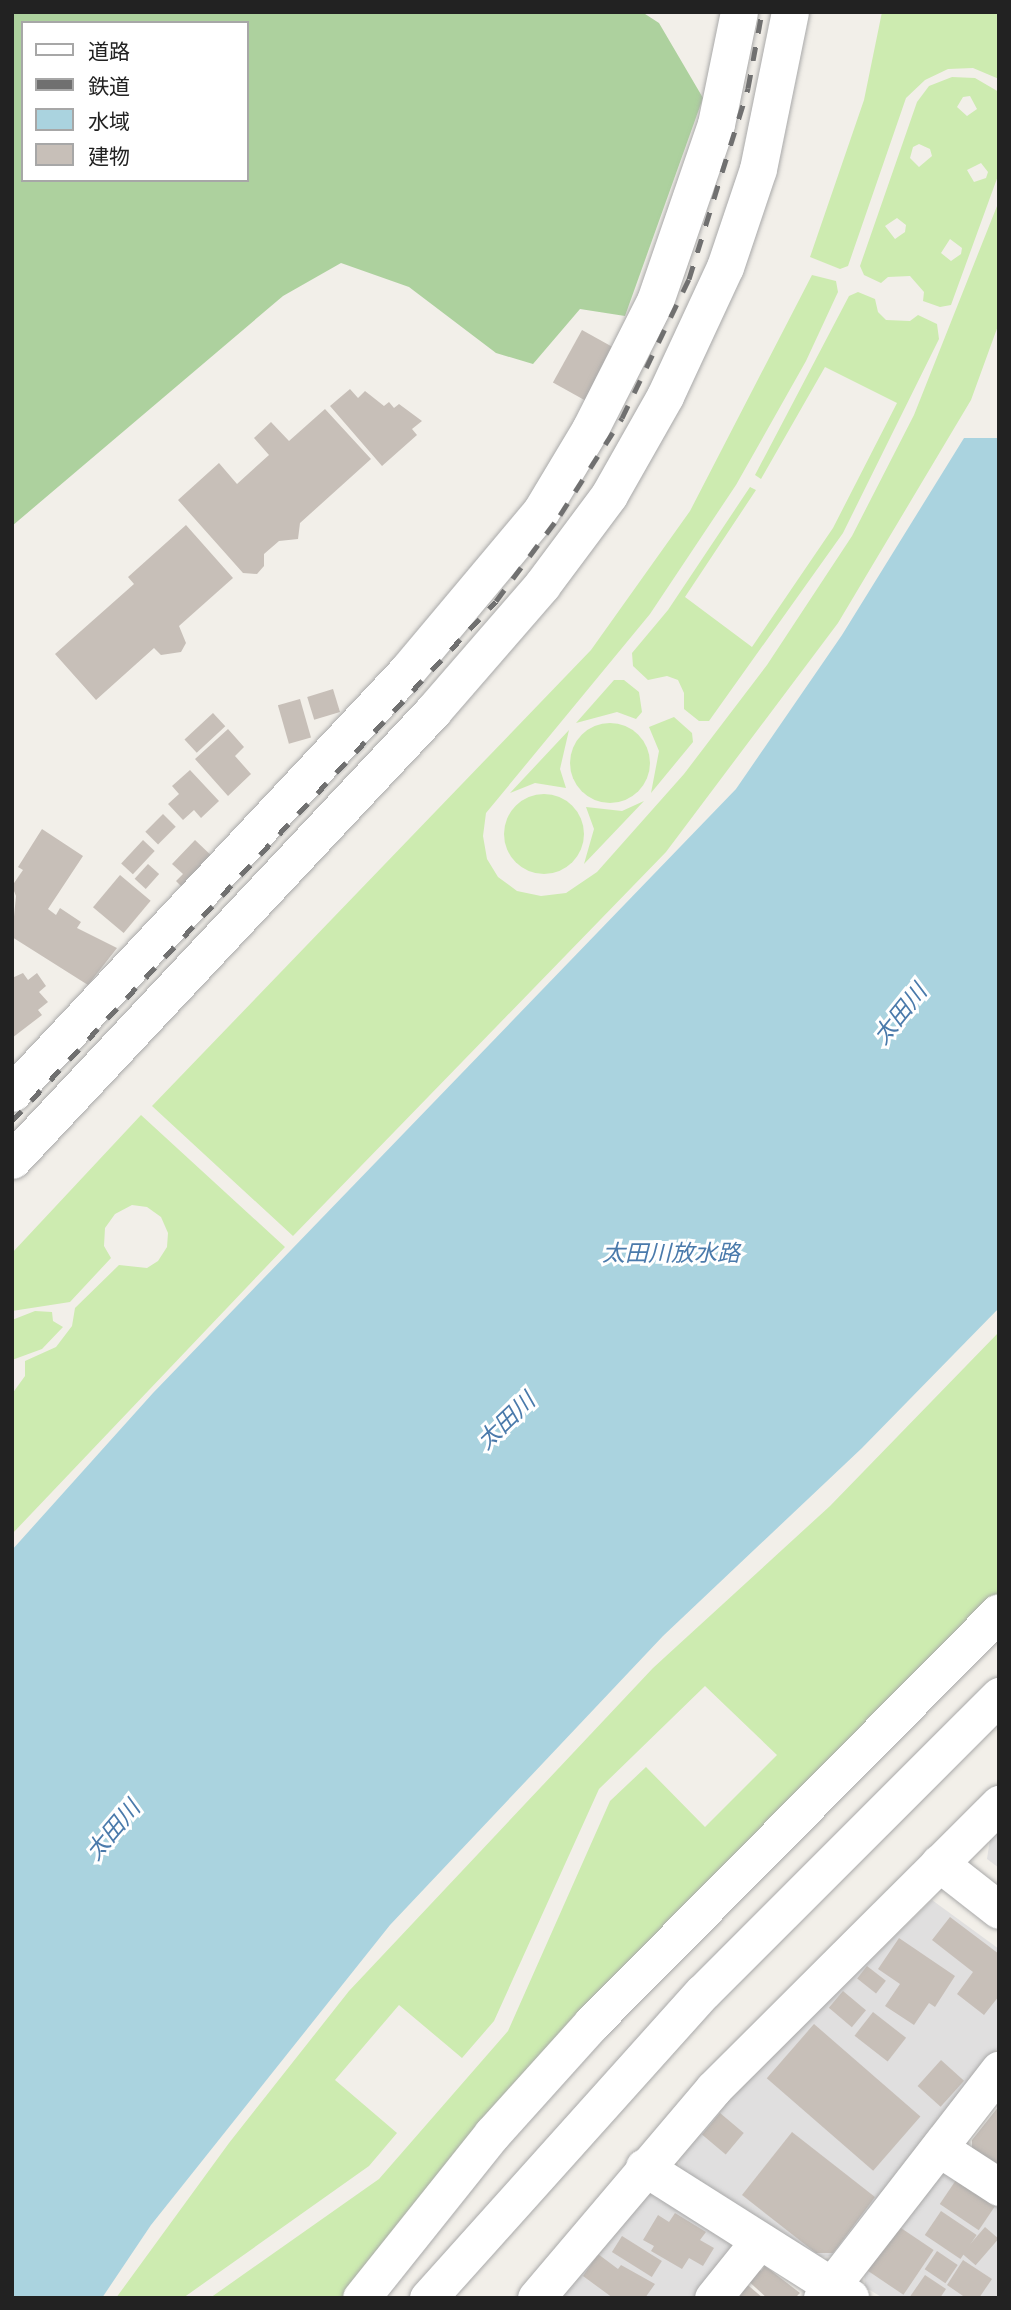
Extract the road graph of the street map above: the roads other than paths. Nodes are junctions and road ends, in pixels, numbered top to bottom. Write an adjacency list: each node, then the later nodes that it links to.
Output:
1 (739, 12): 3 (street)
2 (790, 12): 4 (street)
3 (12, 1093)
4 (12, 1160)
5 (999, 1612): 16 (street)
6 (999, 1696): 17 (street)
7 (999, 1804): 8 (street)
8 (939, 1863): 9 (street); 12 (street)
9 (999, 1910)
10 (999, 2070): 11 (street)
11 (939, 2148): 13 (street); 15 (street)
12 (644, 2167): 14 (street); 18 (street)
13 (999, 2187)
14 (759, 2241): 15 (street); 19 (street)
15 (834, 2294)
16 (361, 2298)
17 (428, 2298)
18 (536, 2298)
19 (713, 2298)

